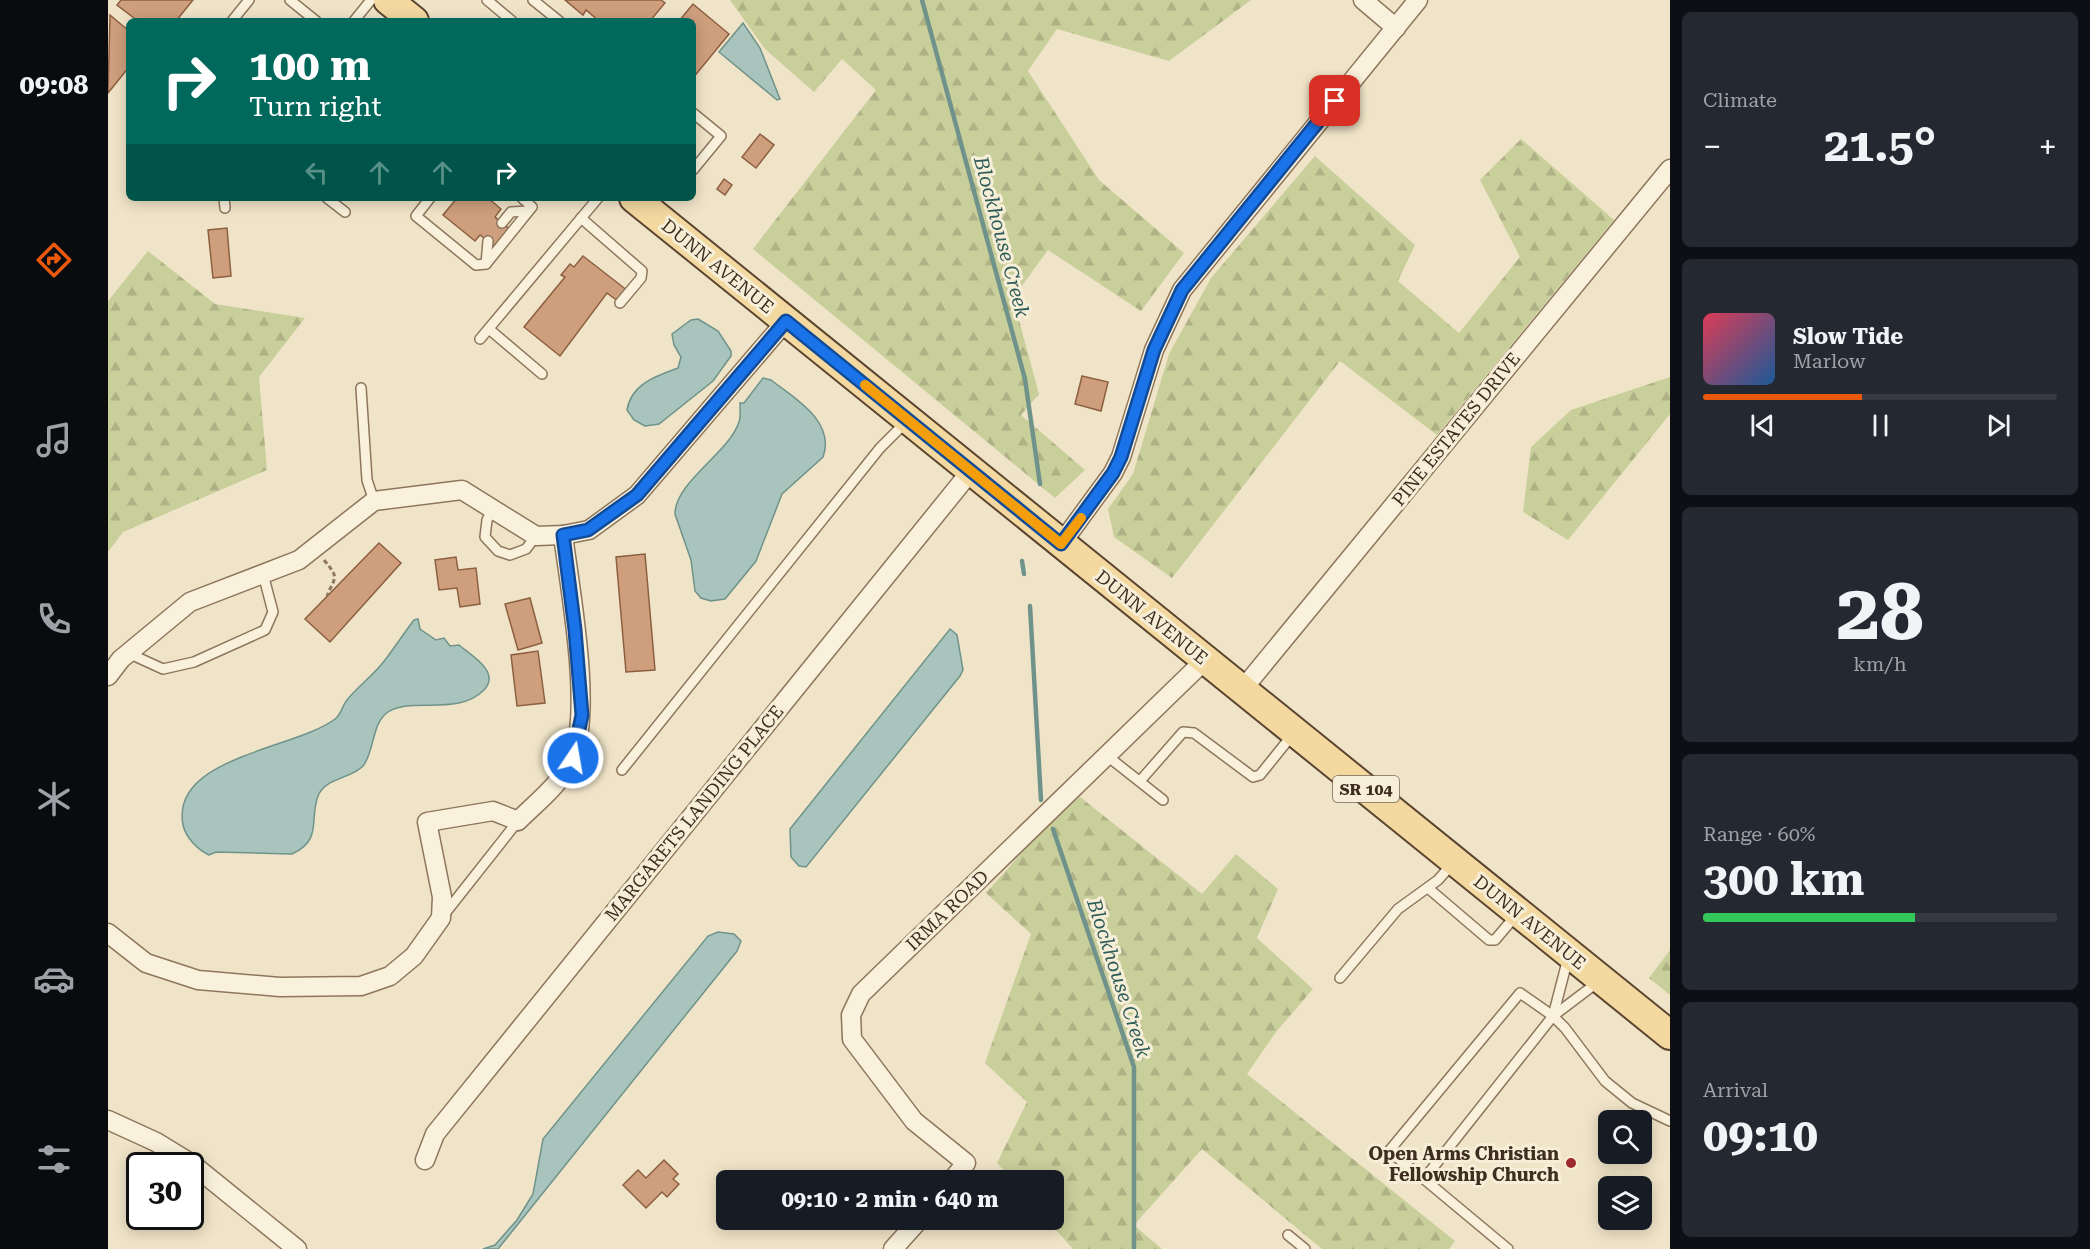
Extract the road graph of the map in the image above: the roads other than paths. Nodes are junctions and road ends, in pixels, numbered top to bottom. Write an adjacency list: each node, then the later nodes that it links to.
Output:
1 (249, 0): 9 (lane)
2 (290, 0): 10 (lane)
3 (370, 0): 11 (lane)
4 (388, 0): 12 (main road)
5 (487, 0): 13 (lane)
6 (533, 0): 14 (lane)
7 (1363, 0): 15 (street)
8 (1418, 0): 15 (street)
9 (234, 18)
10 (312, 18)
11 (356, 18)
12 (410, 18)
13 (508, 18)
14 (555, 18)
15 (1396, 28): 42 (street)
16 (696, 115): 17 (lane)
17 (696, 166)
18 (1670, 169): 47 (street, PINE ESTATES DRIVE)
19 (331, 201): 24 (lane)
20 (428, 201): 29 (lane)
21 (525, 201): 25 (lane)
22 (595, 201): 26 (lane)
23 (638, 201): 31 (main road, DUNN AVENUE / SR 104)
24 (345, 212)
25 (528, 212): 27 (lane); 29 (lane)
26 (581, 218): 30 (lane); 32 (lane)
27 (502, 223)
28 (488, 241): 29 (lane)
29 (486, 264)
30 (620, 303)
31 (786, 321): 36 (main road, DUNN AVENUE / SR 104); 40 (street)
32 (489, 329): 33 (lane); 34 (lane)
33 (480, 339)
34 (542, 374)
35 (361, 388): 38 (lane)
36 (908, 420): 37 (main road, DUNN AVENUE / SR 104); 50 (lane)
37 (972, 471): 42 (main road, DUNN AVENUE / SR 104); 66 (street, MARGARETS LANDING PLACE)
38 (374, 501): 39 (street); 43 (street)
39 (493, 509): 41 (street); 41 (lane)
40 (563, 535): 41 (street); 53 (street)
41 (536, 536)
42 (1061, 544): 45 (main road, DUNN AVENUE / SR 104)
43 (263, 574): 44 (street); 44 (lane)
44 (128, 653): 46 (street)
45 (1205, 660): 47 (main road, DUNN AVENUE / SR 104); 49 (street, IRMA ROAD)
46 (108, 676)
47 (1242, 690): 48 (main road, DUNN AVENUE / SR 104)
48 (1295, 732): 51 (lane); 54 (main road, DUNN AVENUE / SR 104)
49 (1106, 755): 51 (lane); 67 (street, IRMA ROAD)
50 (622, 770)
51 (1140, 781): 52 (lane)
52 (1163, 800)
53 (518, 821): 57 (lane); 57 (street)
54 (1455, 861): 55 (lane); 56 (main road, DUNN AVENUE / SR 104)
55 (1428, 888): 56 (lane); 60 (lane)
56 (1519, 913): 59 (main road, DUNN AVENUE / SR 104)
57 (441, 918): 58 (street)
58 (108, 933)
59 (1569, 953): 61 (main road, DUNN AVENUE / SR 104); 62 (lane)
60 (1340, 978)
61 (1601, 979): 62 (lane); 63 (main road, DUNN AVENUE / SR 104)
62 (1553, 1016): 65 (lane); 68 (lane); 68 (lane)
63 (1670, 1035)
64 (108, 1120): 71 (street)
65 (1670, 1121)
66 (425, 1160)
67 (960, 1170)
68 (1424, 1179): 74 (lane)
69 (910, 1230): 72 (street)
70 (1288, 1235): 73 (lane)
71 (297, 1249)
72 (893, 1249)
73 (1305, 1249)
74 (1508, 1249)

